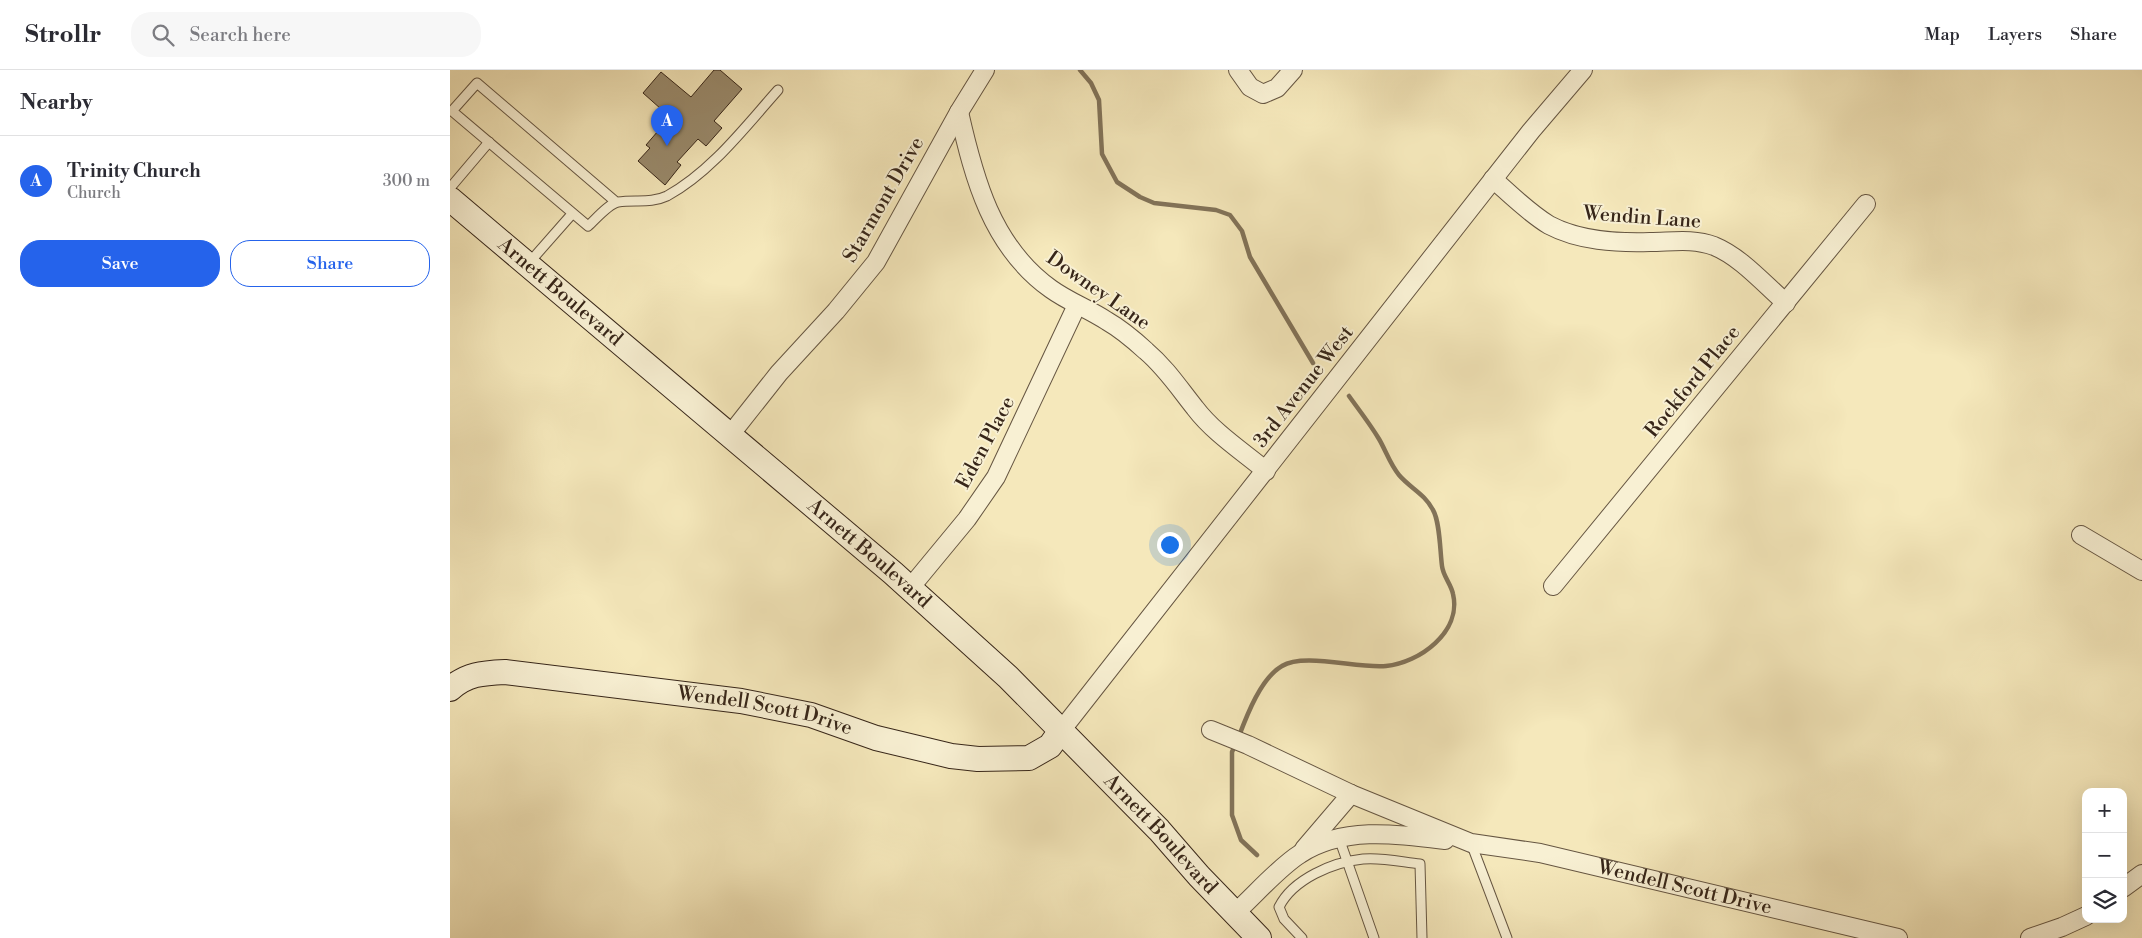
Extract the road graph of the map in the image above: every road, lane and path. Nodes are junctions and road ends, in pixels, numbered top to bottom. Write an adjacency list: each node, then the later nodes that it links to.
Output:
1 (986, 70): 6 (street, Starmont Drive)
2 (1238, 70): 3 (street)
3 (1293, 70)
4 (1582, 70): 8 (street, 3rd Avenue West)
5 (778, 90): 11 (lane)
6 (959, 112): 16 (street, Downey Lane); 17 (street, Starmont Drive)
7 (489, 142): 9 (lane); 11 (lane); 13 (lane)
8 (1493, 180): 15 (street, Wendin Lane); 18 (street, 3rd Avenue West)
9 (450, 188)
10 (450, 199): 14 (main road, Arnett Boulevard)
11 (616, 202): 13 (lane)
12 (1866, 204): 15 (street, Rockford Place)
13 (572, 214): 14 (lane)
14 (527, 265): 17 (main road, Arnett Boulevard)
15 (1786, 303): 21 (street, Rockford Place)
16 (1077, 305): 18 (street, Downey Lane); 22 (street, Eden Place)
17 (730, 436): 22 (main road, Arnett Boulevard)
18 (1266, 471): 24 (street, 3rd Avenue West)
19 (2081, 535): 20 (street)
20 (2142, 571)
21 (1554, 586)
22 (910, 588): 24 (main road, Arnett Boulevard)
23 (453, 680): 24 (main road, Wendell Scott Drive)
24 (1060, 732): 33 (main road, Arnett Boulevard)
25 (1215, 732): 26 (street, Wendell Scott Drive)
26 (1351, 794): 28 (street, Wendell Scott Drive); 29 (street, Wendell Scott Drive)
27 (1339, 838): 28 (street, Wendell Scott Drive); 29 (street, Wendell Scott Drive); 30 (lane)
28 (1471, 844): 39 (lane); 40 (street, Wendell Scott Drive)
29 (1299, 854): 33 (street, Wendell Scott Drive)
30 (1348, 862): 35 (lane); 37 (lane); 38 (lane)
31 (2142, 874): 32 (street)
32 (2127, 885)
33 (1235, 913): 36 (main road, Arnett Boulevard)
34 (2082, 918): 41 (street)
35 (1373, 937)
36 (1259, 938)
37 (1302, 938)
38 (1422, 938)
39 (1507, 938)
40 (1898, 938)
41 (2030, 938)

